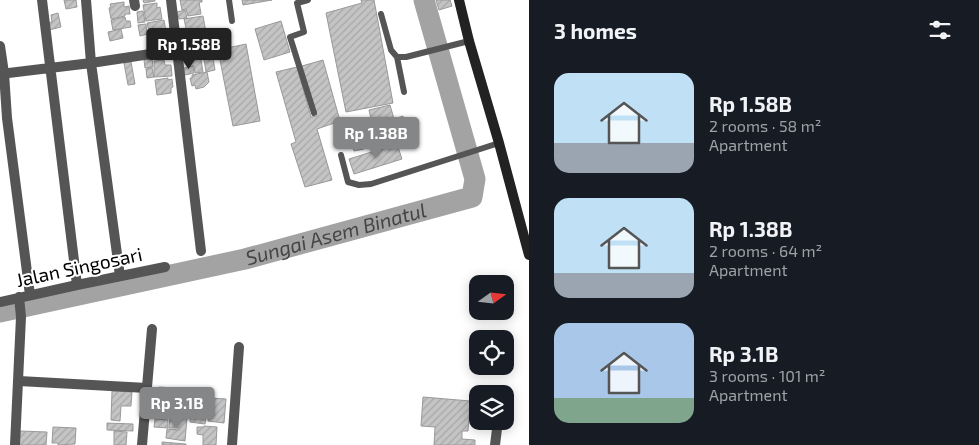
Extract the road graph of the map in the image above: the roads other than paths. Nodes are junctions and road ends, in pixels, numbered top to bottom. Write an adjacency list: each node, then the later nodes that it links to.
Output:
1 (42, 0): 14 (street)
2 (86, 0): 13 (street)
3 (171, 0): 11 (street)
4 (229, 0): 8 (lane)
5 (308, 0): 17 (lane)
6 (459, 0): 9 (street)
7 (381, 14): 12 (lane)
8 (232, 21)
9 (469, 41): 12 (lane); 19 (street)
10 (0, 46): 15 (street)
11 (178, 50): 13 (street); 21 (street)
12 (397, 57): 16 (lane)
13 (91, 63): 14 (street); 24 (street)
14 (51, 68): 15 (street); 25 (street)
15 (2, 73): 18 (street)
16 (404, 92)
17 (314, 113)
18 (4, 118): 26 (street)
19 (496, 144): 20 (lane); 22 (street)
20 (341, 155)
21 (200, 251)
22 (529, 255)
23 (165, 267): 24 (street, Jalan Singosari)
24 (120, 276): 25 (street, Jalan Singosari)
25 (77, 285): 26 (street, Jalan Singosari)
26 (30, 295): 27 (street, Jalan Singosari)
27 (20, 301): 28 (street, Jalan Singosari); 31 (street)
28 (0, 302)
29 (152, 329): 32 (street)
30 (239, 346): 36 (street)
31 (19, 381): 32 (street); 34 (street)
32 (147, 388): 35 (street)
33 (497, 430): 37 (street)
34 (15, 445)
35 (142, 445)
36 (232, 445)
37 (495, 445)

